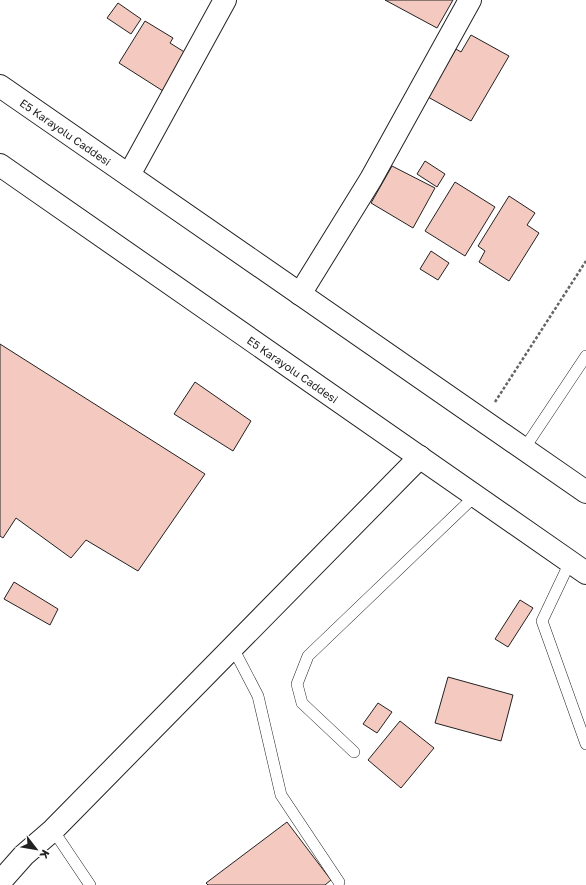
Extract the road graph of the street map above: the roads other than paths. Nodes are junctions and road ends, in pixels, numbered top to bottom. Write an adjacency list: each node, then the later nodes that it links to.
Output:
1 (225, 0): 5 (main road)
2 (470, 0): 6 (main road)
3 (0, 86): 5 (main road, E5 Karayolu Caddesi)
4 (0, 165): 9 (main road, E5 Karayolu Caddesi)
5 (129, 175): 6 (main road, E5 Karayolu Caddesi)
6 (300, 294): 8 (main road, E5 Karayolu Caddesi)
7 (586, 356): 8 (lane)
8 (524, 449): 10 (main road, E5 Karayolu Caddesi)
9 (420, 457): 11 (main road, E5 Karayolu Caddesi); 13 (main road)
10 (586, 492)
11 (475, 496): 12 (main road, E5 Karayolu Caddesi); 15 (lane)
12 (578, 568): 14 (lane)
13 (232, 648): 16 (main road); 18 (lane)
14 (586, 744)
15 (354, 752)
16 (53, 830): 17 (main road); 19 (lane)
17 (0, 882)
18 (339, 882)
19 (90, 885)

